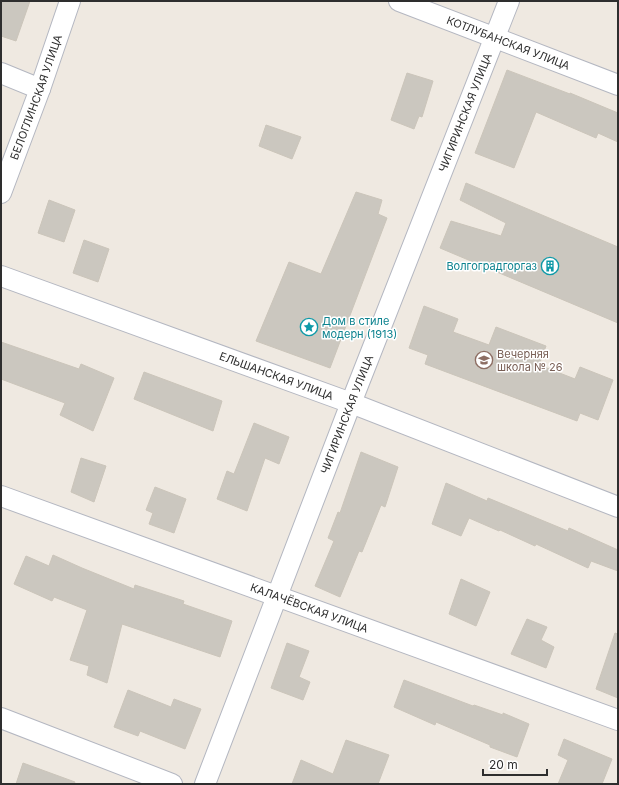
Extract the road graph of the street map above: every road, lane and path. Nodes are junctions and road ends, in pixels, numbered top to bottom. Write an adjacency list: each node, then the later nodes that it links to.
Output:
1 (70, 1): 7 (street, БЕЛОГЛИНСКАЯ УЛИЦА)
2 (399, 1): 4 (street, КОТЛУБАНСКАЯ УЛИЦА)
3 (509, 1): 4 (street, ЧИГИРИНСКАЯ УЛИЦА)
4 (495, 38): 6 (street, КОТЛУБАНСКАЯ УЛИЦА); 10 (street, ЧИГИРИНСКАЯ УЛИЦА)
5 (1, 73): 7 (street)
6 (618, 85)
7 (40, 89): 8 (street, БЕЛОГЛИНСКАЯ УЛИЦА)
8 (1, 192)
9 (1, 276): 10 (street, ЕЛЬШАНСКАЯ УЛИЦА)
10 (351, 403): 12 (street, ЕЛЬШАНСКАЯ УЛИЦА); 13 (street, ЧИГИРИНСКАЯ УЛИЦА)
11 (1, 496): 13 (street, КАЛАЧЁВСКАЯ УЛИЦА)
12 (618, 508)
13 (276, 597): 15 (street, КАЛАЧЁВСКАЯ УЛИЦА); 17 (street, ЧИГИРИНСКАЯ УЛИЦА)
14 (1, 718): 16 (street)
15 (618, 720)
16 (172, 784)
17 (205, 784)

